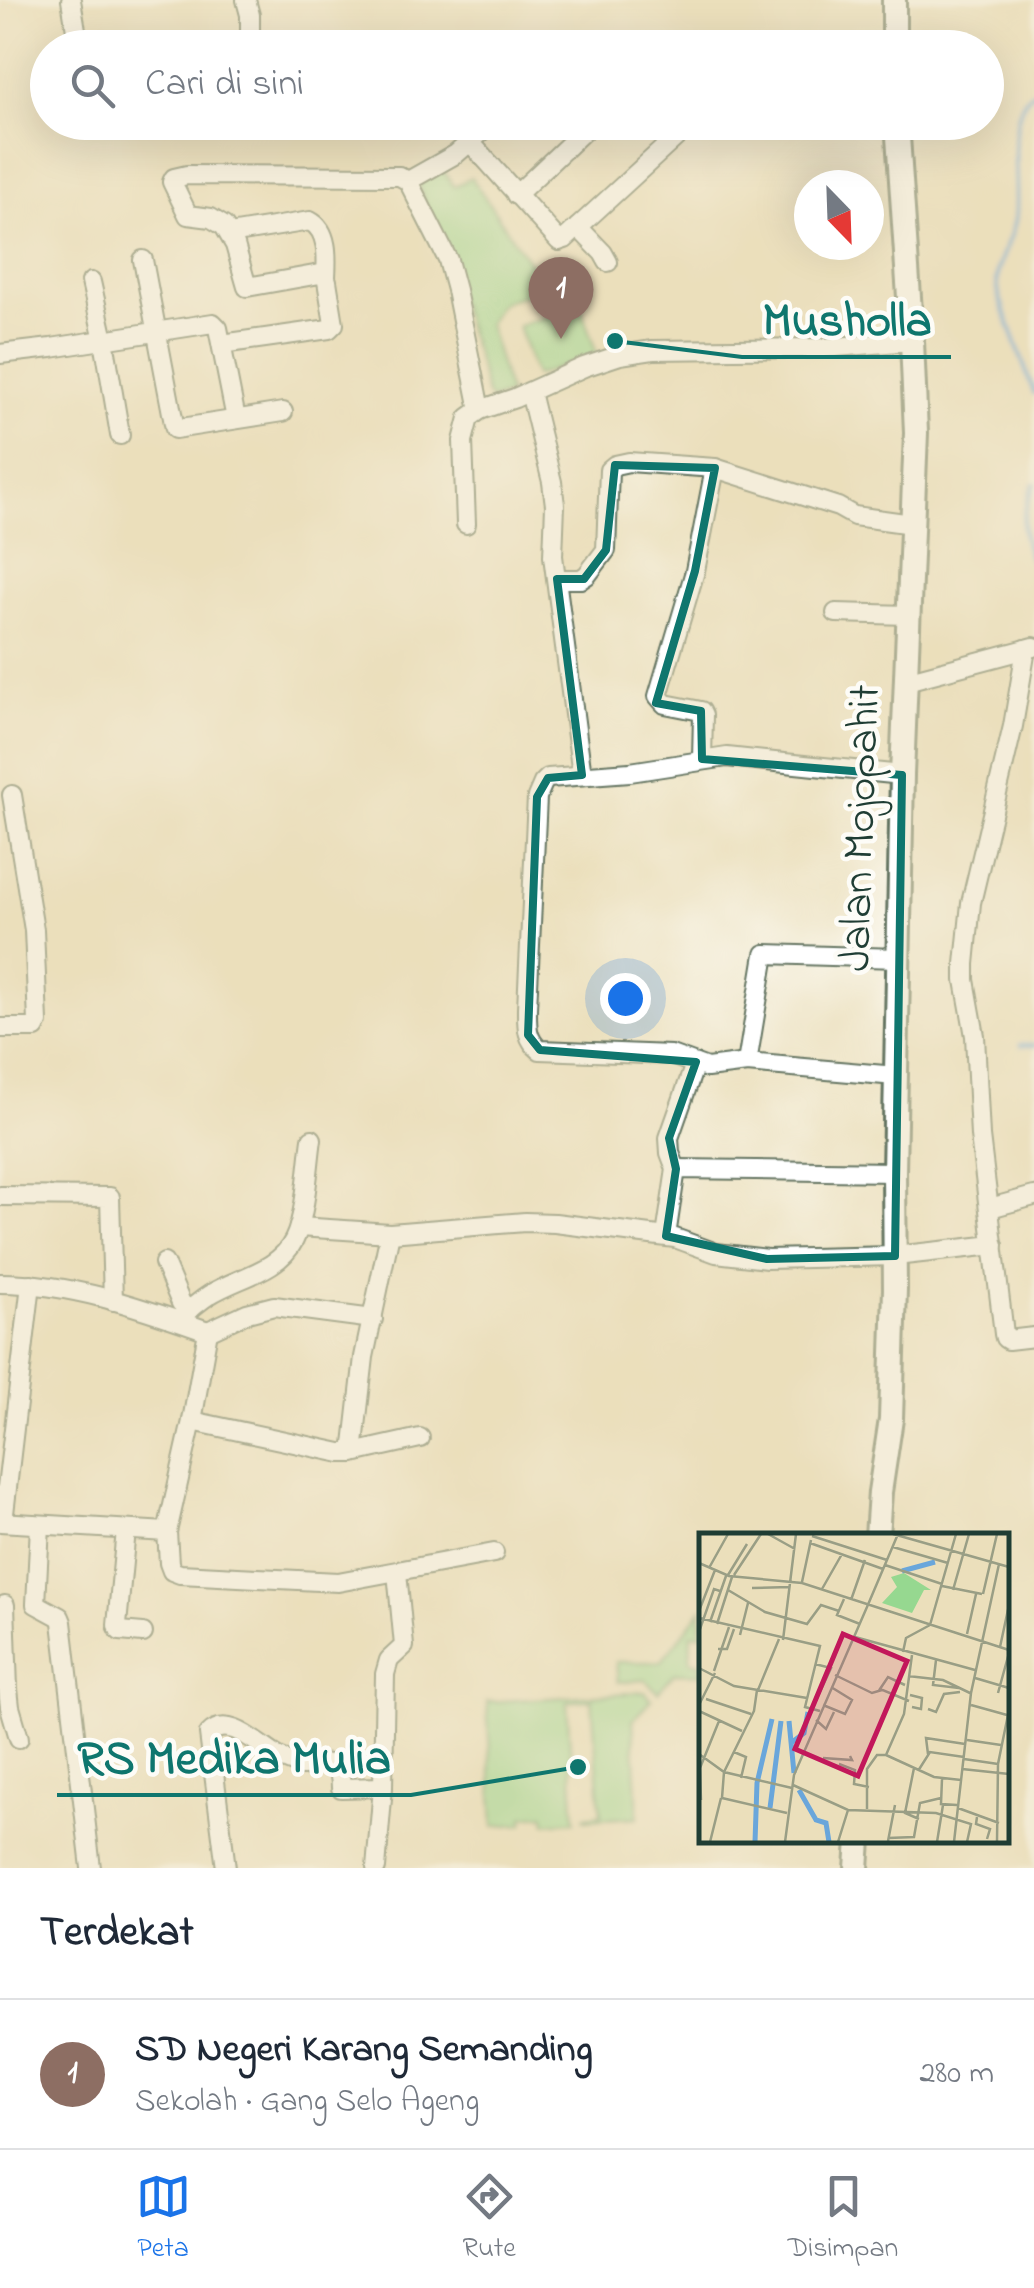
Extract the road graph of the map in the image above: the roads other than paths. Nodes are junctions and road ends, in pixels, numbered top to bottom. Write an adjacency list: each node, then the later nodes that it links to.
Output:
1 (71, 0): 4 (street)
2 (246, 0): 5 (street)
3 (894, 0): 6 (street)
4 (76, 30)
5 (250, 30)
6 (894, 30)
7 (472, 140): 11 (street)
8 (574, 140): 13 (street)
9 (673, 140): 14 (street)
10 (898, 140): 22 (street, Jalan Mojopahit)
11 (470, 142): 12 (street); 13 (street)
12 (408, 181): 15 (street); 26 (street)
13 (516, 195): 14 (street)
14 (578, 227): 17 (street)
15 (230, 234): 18 (street); 18 (street)
16 (144, 260): 20 (street)
17 (608, 262)
18 (326, 278): 23 (street)
19 (91, 282): 21 (street)
20 (158, 331): 21 (street); 23 (street); 28 (street)
21 (104, 340): 24 (street); 29 (street)
22 (912, 341): 25 (street); 32 (street, Jalan Mojopahit)
23 (222, 344): 28 (street)
24 (0, 354)
25 (530, 392): 26 (street); 33 (street)
26 (480, 410): 31 (street)
27 (284, 412): 28 (street)
28 (236, 419)
29 (120, 435)
30 (714, 468): 32 (street); 33 (street); 38 (street)
31 (466, 524)
32 (912, 524): 35 (street, Jalan Mojopahit)
33 (557, 579): 40 (street)
34 (836, 613): 35 (street)
35 (908, 615): 37 (street, Jalan Mojopahit)
36 (1030, 648): 37 (street); 52 (street)
37 (906, 680): 39 (street, Jalan Mojopahit)
38 (702, 760): 39 (street); 40 (street)
39 (902, 774): 42 (street, Jalan Mojopahit)
40 (582, 775): 45 (street)
41 (12, 795): 43 (street)
42 (898, 958): 44 (street); 46 (street, Jalan Mojopahit)
43 (0, 1028)
44 (747, 1063): 45 (street); 46 (street)
45 (695, 1064): 48 (street)
46 (896, 1076): 49 (street, Jalan Mojopahit)
47 (312, 1138): 53 (street)
48 (676, 1169): 49 (street); 55 (street)
49 (894, 1172): 57 (street, Jalan Mojopahit)
50 (0, 1196): 61 (street)
51 (1034, 1196): 52 (street)
52 (990, 1208): 56 (street)
53 (300, 1227): 54 (street); 62 (street)
54 (390, 1232): 55 (street); 63 (street)
55 (666, 1236): 57 (street)
56 (994, 1245): 57 (street); 65 (street)
57 (895, 1256): 73 (street, Jalan Mojopahit)
58 (164, 1263): 62 (street)
59 (0, 1284): 60 (street)
60 (31, 1284): 61 (street); 69 (street)
61 (113, 1300): 62 (street)
62 (184, 1314): 64 (street)
63 (373, 1318): 64 (street); 68 (street)
64 (208, 1331): 66 (street)
65 (1034, 1336)
66 (192, 1421): 68 (street); 72 (street)
67 (420, 1438): 68 (street)
68 (353, 1453)
69 (2, 1522): 70 (street)
70 (40, 1525): 71 (street); 76 (street)
71 (126, 1530): 72 (street); 78 (street)
72 (168, 1532): 75 (street)
73 (877, 1533)
74 (494, 1553): 75 (street)
75 (397, 1572): 80 (street)
76 (36, 1604): 77 (street); 82 (street)
77 (2, 1605): 79 (street)
78 (143, 1633)
79 (19, 1738)
80 (384, 1787): 83 (street); 84 (street)
81 (858, 1843): 85 (street)
82 (91, 1868)
83 (226, 1868)
84 (376, 1868)
85 (857, 1868)

